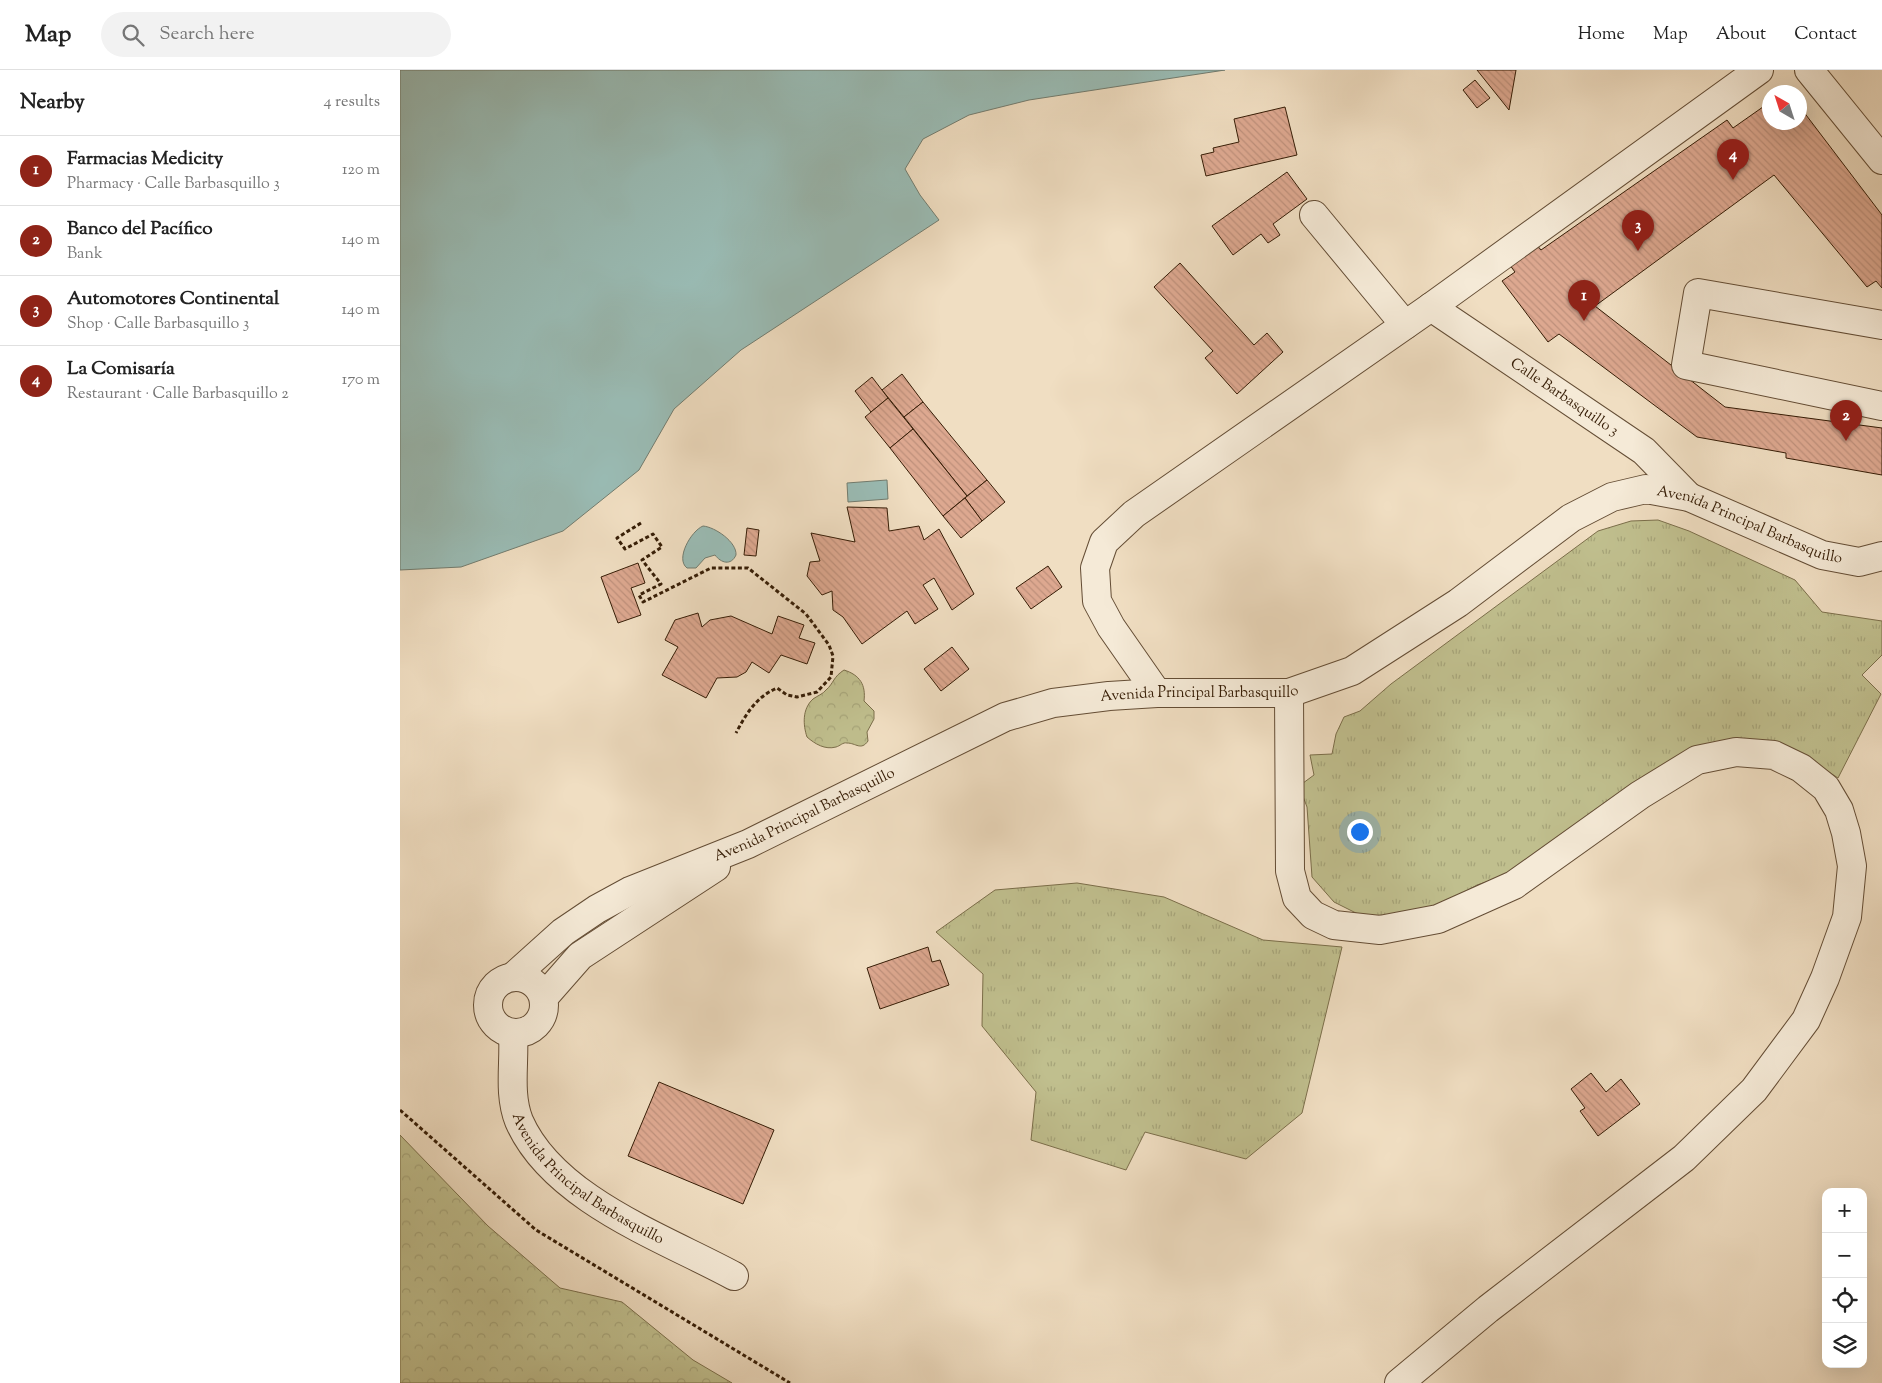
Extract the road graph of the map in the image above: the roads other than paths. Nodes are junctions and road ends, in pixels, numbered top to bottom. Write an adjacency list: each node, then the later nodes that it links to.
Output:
1 (1759, 70): 5 (street)
2 (1809, 70): 3 (street)
3 (1882, 160)
4 (1314, 215): 6 (street)
5 (1431, 307): 6 (street); 9 (street, Calle Barbasquillo 3)
6 (1405, 325): 11 (street)
7 (1882, 325): 8 (street)
8 (1882, 406)
9 (1689, 497): 10 (street, Avenida Principal Barbasquillo); 12 (street, Avenida Principal Barbasquillo)
10 (1882, 556)
11 (1157, 693): 12 (street, Avenida Principal Barbasquillo); 13 (street, Avenida Principal Barbasquillo)
12 (1289, 693): 20 (street)
13 (748, 844): 14 (street, Avenida Principal Barbasquillo); 15 (street)
14 (577, 922): 15 (street); 16 (street, Avenida Principal Barbasquillo)
15 (594, 947): 17 (street)
16 (514, 976): 17 (street); 18 (street)
17 (544, 997): 18 (street)
18 (513, 1034): 19 (street, Avenida Principal Barbasquillo)
19 (734, 1276)
20 (1399, 1383)

